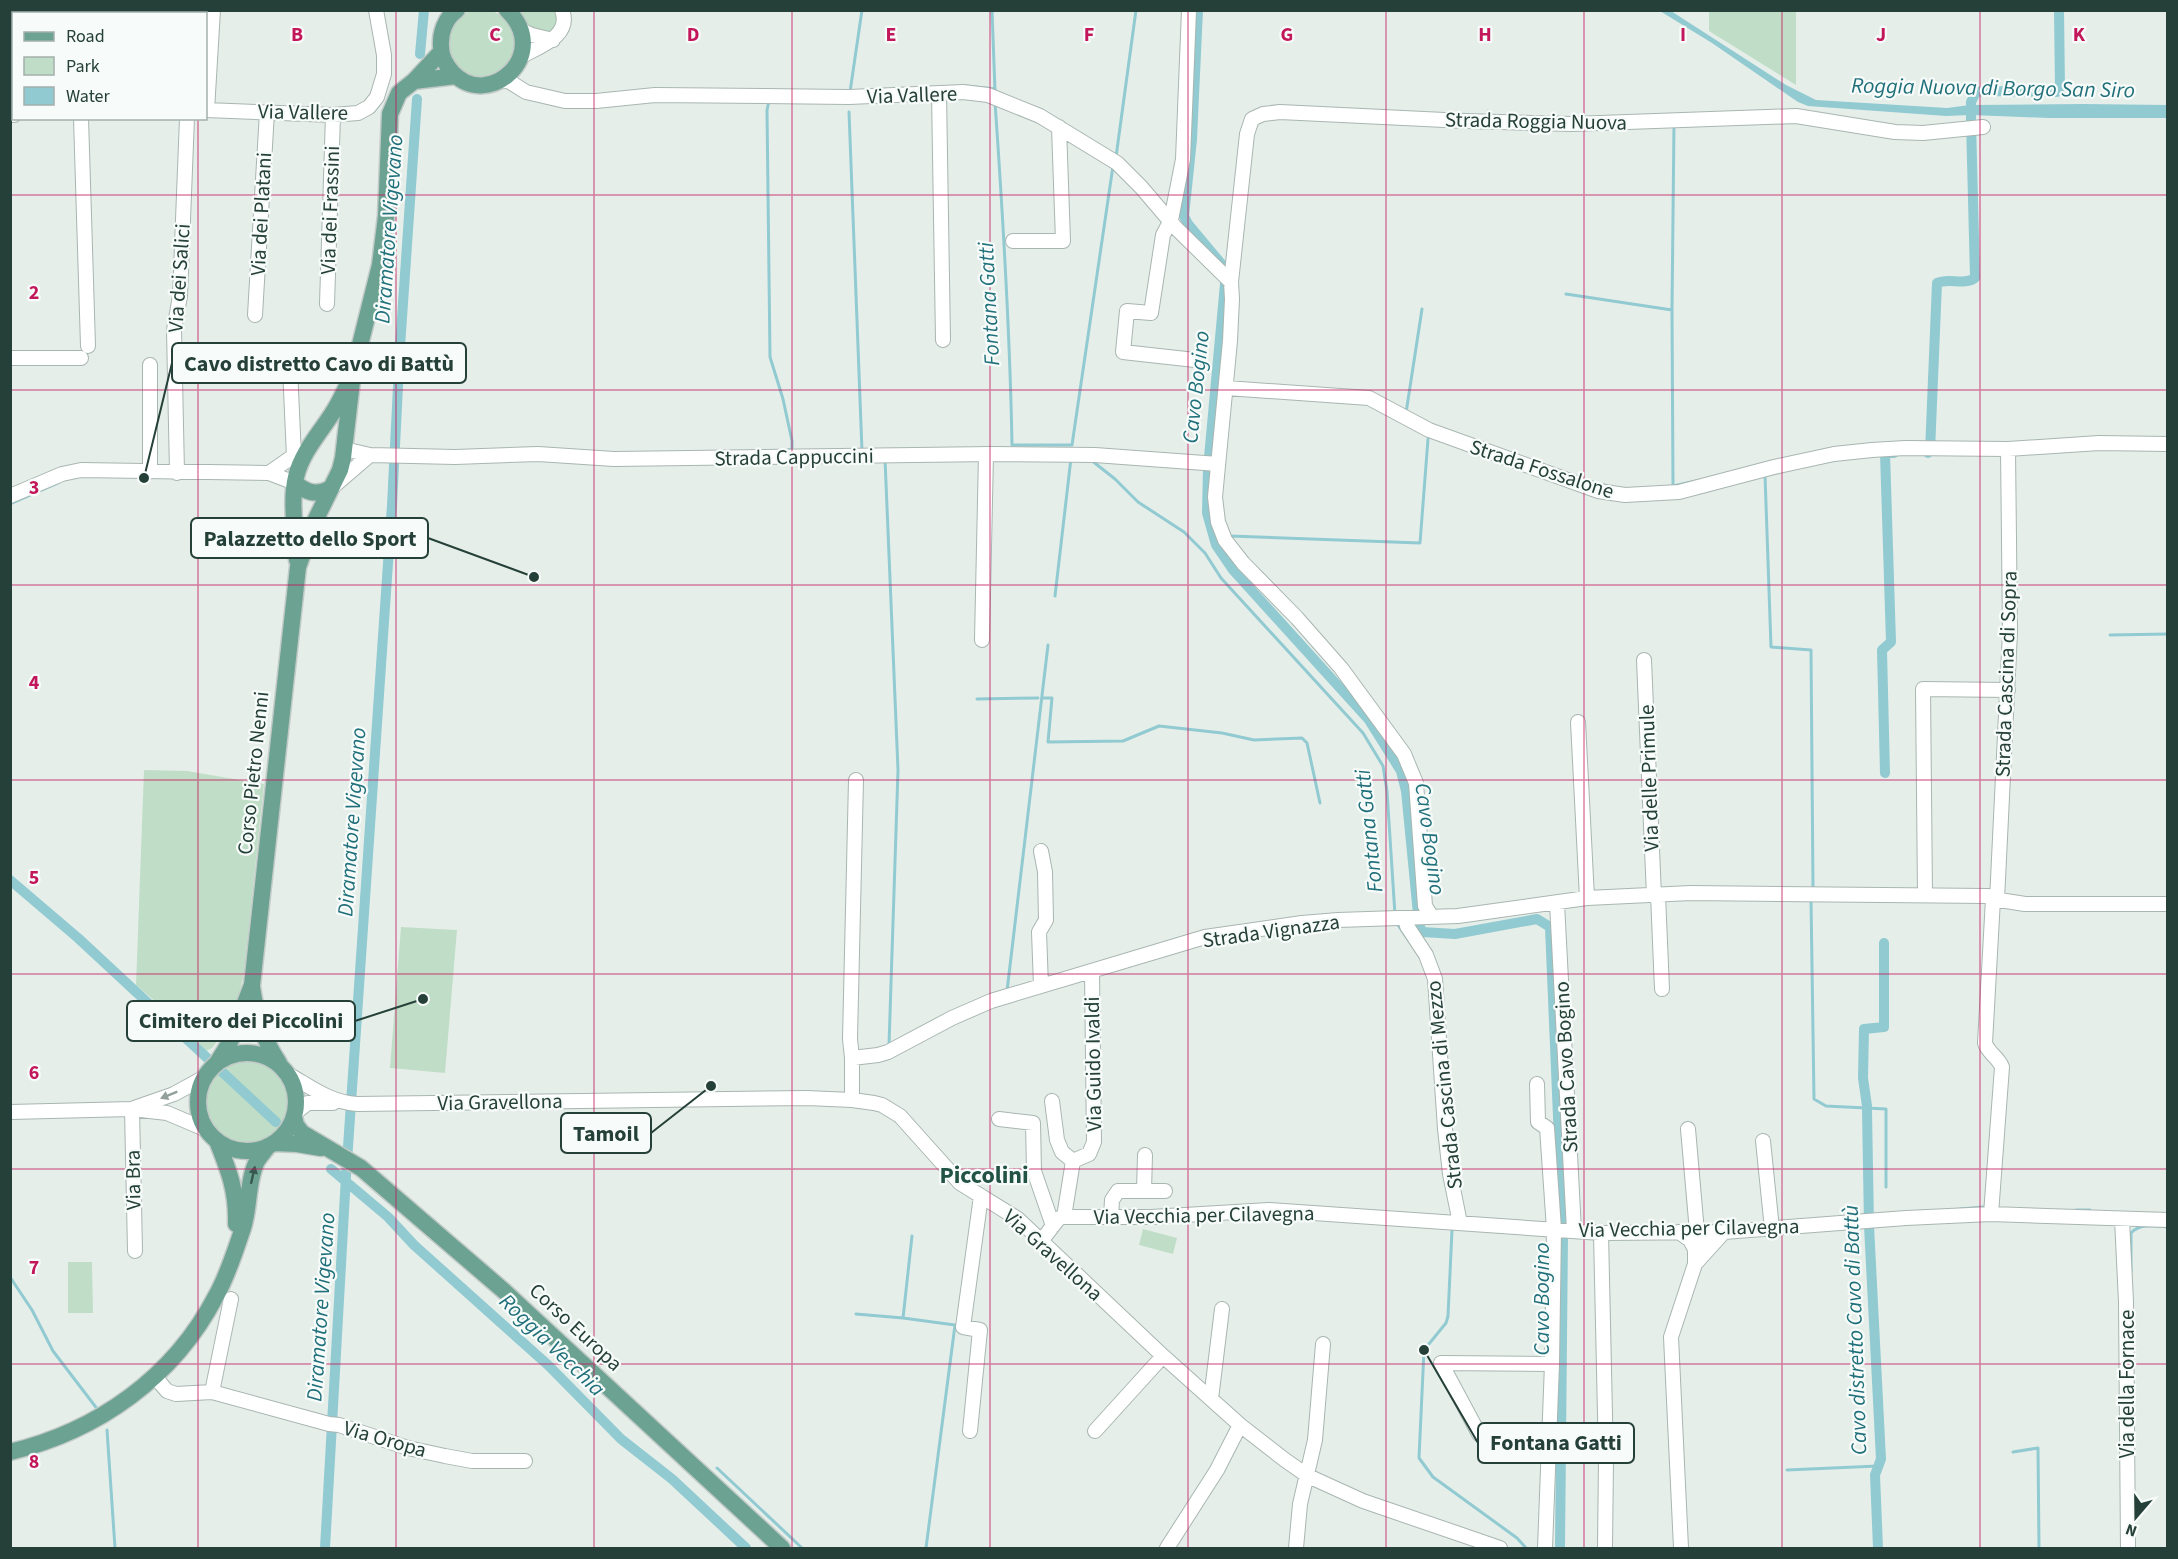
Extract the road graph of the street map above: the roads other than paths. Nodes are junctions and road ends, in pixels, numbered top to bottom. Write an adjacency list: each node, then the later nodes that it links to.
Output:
1 (213, 10): 8 (street)
2 (376, 10): 20 (street, Via Vallere)
3 (458, 10): 7 (main road)
4 (562, 10): 9 (street)
5 (1189, 10): 25 (street)
6 (514, 17): 9 (street); 11 (main road)
7 (441, 18): 10 (main road)
8 (209, 37): 15 (street)
9 (553, 40): 11 (street)
10 (441, 52): 12 (main road); 14 (main road, Corso Pietro Nenni)
11 (519, 61): 13 (main road); 16 (street)
12 (456, 76): 13 (main road); 14 (main road)
13 (502, 80): 16 (street, Via Vallere)
14 (414, 81): 35 (main road, Corso Pietro Nenni)
15 (207, 86)
16 (526, 92): 17 (street, Via Vallere)
17 (939, 93): 23 (street, Via Vallere); 30 (street)
18 (207, 110): 19 (street, Via Vallere)
19 (267, 112): 20 (street, Via Vallere); 29 (street, Via dei Platani)
20 (333, 115): 28 (street, Via dei Frassini)
21 (81, 120): 31 (street)
22 (187, 120): 46 (street, Via dei Salici)
23 (1059, 127): 25 (street, Via Vallere); 26 (street)
24 (1975, 127): 27 (street, Strada Roggia Nuova)
25 (1171, 220): 27 (street, Via Vallere); 32 (street)
26 (1013, 241)
27 (1227, 278): 36 (street, Strada Cascina di Mezzo)
28 (327, 304)
29 (255, 315)
30 (943, 340)
31 (10, 358)
32 (1195, 360)
33 (150, 365): 45 (street)
34 (291, 368): 43 (street)
35 (353, 373): 37 (main road, Corso Pietro Nenni); 39 (main road, Corso Pietro Nenni)
36 (1226, 388): 40 (street, Strada Fossalone); 44 (street, Strada Cascina di Mezzo)
37 (312, 442): 39 (main road); 43 (street); 48 (main road, Corso Pietro Nenni)
38 (2168, 444): 40 (street, Strada Fossalone)
39 (344, 449): 42 (street, Strada Cappuccini); 49 (main road, Corso Pietro Nenni)
40 (2008, 449): 54 (street, Strada Cascina di Sopra)
41 (986, 454): 42 (street, Strada Cappuccini); 44 (street, Strada Cappuccini); 52 (street)
42 (370, 455): 49 (street)
43 (294, 457): 47 (street)
44 (1218, 464): 64 (street, Strada Cascina di Mezzo)
45 (150, 472): 46 (street); 50 (street)
46 (177, 473): 47 (street)
47 (269, 473): 48 (street)
48 (295, 483): 49 (main road); 51 (main road, Corso Pietro Nenni)
49 (331, 488): 51 (main road, Corso Pietro Nenni)
50 (10, 496)
51 (298, 567): 66 (main road, Corso Pietro Nenni)
52 (982, 640)
53 (1644, 660): 58 (street, Via delle Primule)
54 (2008, 690): 59 (street); 61 (street, Strada Cascina di Sopra)
55 (1578, 722): 60 (street)
56 (856, 780): 69 (street)
57 (1041, 851): 67 (street)
58 (1656, 895): 59 (street, Strada Vignazza); 60 (street, Strada Vignazza); 68 (street, Via delle Primule)
59 (1925, 895): 61 (street, Strada Vignazza)
60 (1587, 898): 62 (street, Strada Vignazza)
61 (1995, 900): 63 (street, Strada Vignazza); 90 (street, Strada Cascina di Sopra)
62 (1557, 903): 64 (street, Strada Vignazza); 98 (street, Strada Cavo Bogino)
63 (2164, 905)
64 (1411, 918): 65 (street, Strada Vignazza); 95 (street, Strada Cascina di Mezzo)
65 (1092, 971): 67 (street, Strada Vignazza); 86 (street, Via Guido Ivaldi)
66 (252, 985): 70 (main road, Corso Pietro Nenni); 71 (main road, Corso Pietro Nenni)
67 (1041, 986): 69 (street, Strada Vignazza)
68 (1662, 989)
69 (852, 1058): 73 (street)
70 (212, 1068): 71 (main road); 76 (street, one-way to 76); 81 (main road)
71 (285, 1071): 75 (street, Via Gravellona); 78 (main road)
72 (1537, 1084): 96 (street)
73 (852, 1100): 75 (street, Via Gravellona); 89 (street, Via Gravellona)
74 (1052, 1101): 86 (street)
75 (341, 1103): 78 (street)
76 (132, 1109): 77 (street); 81 (street); 105 (street, Via Bra)
77 (10, 1112)
78 (294, 1115): 83 (main road); 84 (main road, Corso Europa)
79 (999, 1119): 94 (street)
80 (1688, 1129): 100 (street)
81 (212, 1136): 83 (main road); 104 (main road)
82 (1764, 1141): 97 (street)
83 (271, 1144): 84 (main road); 104 (main road, one-way to 83)
84 (331, 1150): 122 (main road, Corso Europa)
85 (1145, 1155): 87 (street)
86 (1073, 1161): 94 (street, Via Guido Ivaldi)
87 (1144, 1191): 88 (street); 91 (street)
88 (1165, 1191)
89 (981, 1196): 103 (street, Via Gravellona); 116 (street)
90 (1991, 1214): 92 (street, Via Vecchia per Cilavegna); 97 (street, Via Vecchia per Cilavegna)
91 (1111, 1217): 94 (street, Via Vecchia per Cilavegna); 95 (street, Via Vecchia per Cilavegna)
92 (2122, 1219): 93 (street, Via Vecchia per Cilavegna); 129 (street, Via della Fornace)
93 (2168, 1220)
94 (1059, 1221): 103 (street)
95 (1460, 1223): 96 (street, Via Vecchia per Cilavegna)
96 (1555, 1229): 98 (street, Via Vecchia per Cilavegna); 111 (street)
97 (1772, 1229): 101 (street, Via Vecchia per Cilavegna)
98 (1574, 1231): 102 (street, Via Vecchia per Cilavegna)
99 (1679, 1232): 100 (street, Via Vecchia per Cilavegna); 102 (street, Via Vecchia per Cilavegna); 106 (street)
100 (1697, 1232): 101 (street, Via Vecchia per Cilavegna); 106 (street)
101 (1724, 1232): 106 (street)
102 (1600, 1233): 127 (street)
103 (1042, 1240): 110 (street, Via Gravellona)
104 (235, 1247): 112 (main road)
105 (135, 1251)
106 (1699, 1259): 128 (street)
107 (231, 1299): 113 (street)
108 (1222, 1309): 114 (street)
109 (1323, 1344): 121 (street)
110 (1162, 1356): 114 (street, Via Gravellona); 117 (street)
111 (1552, 1364): 118 (street); 118 (street)
112 (155, 1377): 113 (street, Via Oropa); 119 (main road)
113 (212, 1392): 120 (street, Via Oropa)
114 (1211, 1399): 115 (street, Via Gravellona)
115 (1240, 1425): 121 (street, Via Gravellona); 123 (street)
116 (970, 1431)
117 (1095, 1431)
118 (1550, 1436): 126 (street)
119 (10, 1452)
120 (525, 1461)
121 (1308, 1476): 124 (street); 125 (street, Via Gravellona)
122 (782, 1548)
123 (1167, 1548)
124 (1296, 1548)
125 (1500, 1548)
126 (1545, 1548)
127 (1605, 1548)
128 (1681, 1548)
129 (2128, 1548)

